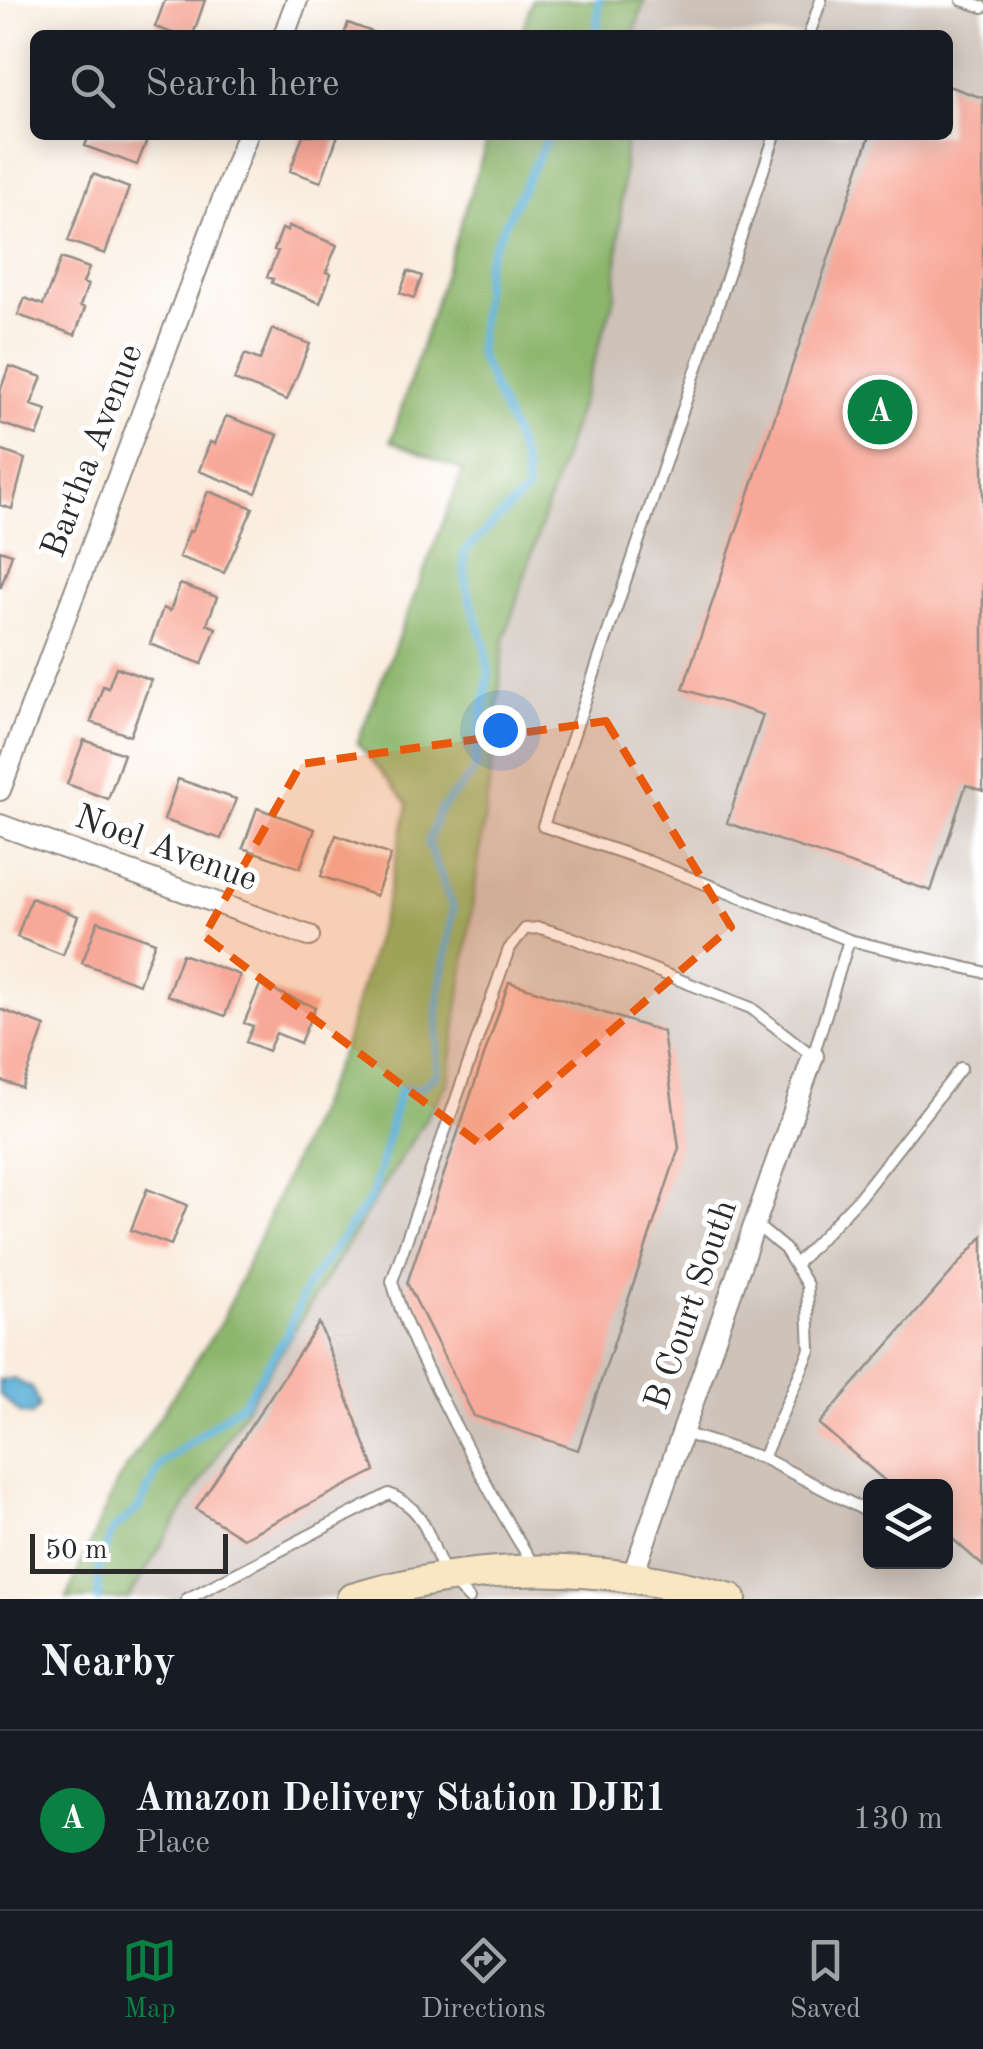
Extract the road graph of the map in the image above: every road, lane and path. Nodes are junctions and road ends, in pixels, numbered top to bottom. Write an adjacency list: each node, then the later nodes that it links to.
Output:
1 (297, 0): 5 (street)
2 (821, 0): 6 (lane)
3 (962, 0): 4 (lane)
4 (983, 7)
5 (286, 30)
6 (811, 30)
7 (244, 140): 9 (street, Bartha Avenue)
8 (774, 140): 12 (lane)
9 (0, 790)
10 (0, 824): 11 (street, Noel Avenue)
11 (308, 936)
12 (849, 940): 13 (lane); 14 (lane)
13 (983, 972)
14 (813, 1056): 16 (street, B Court South); 21 (lane)
15 (961, 1068): 17 (lane)
16 (755, 1223): 17 (lane); 18 (street, B Court South)
17 (794, 1264): 19 (lane)
18 (683, 1433): 19 (lane); 23 (street, B Court South)
19 (763, 1458): 20 (lane)
20 (863, 1509)
21 (538, 1570): 22 (street); 23 (street)
22 (447, 1575): 24 (lane); 25 (street); 26 (lane)
23 (634, 1575): 27 (street)
24 (186, 1599)
25 (352, 1599)
26 (469, 1599)
27 (732, 1599)

